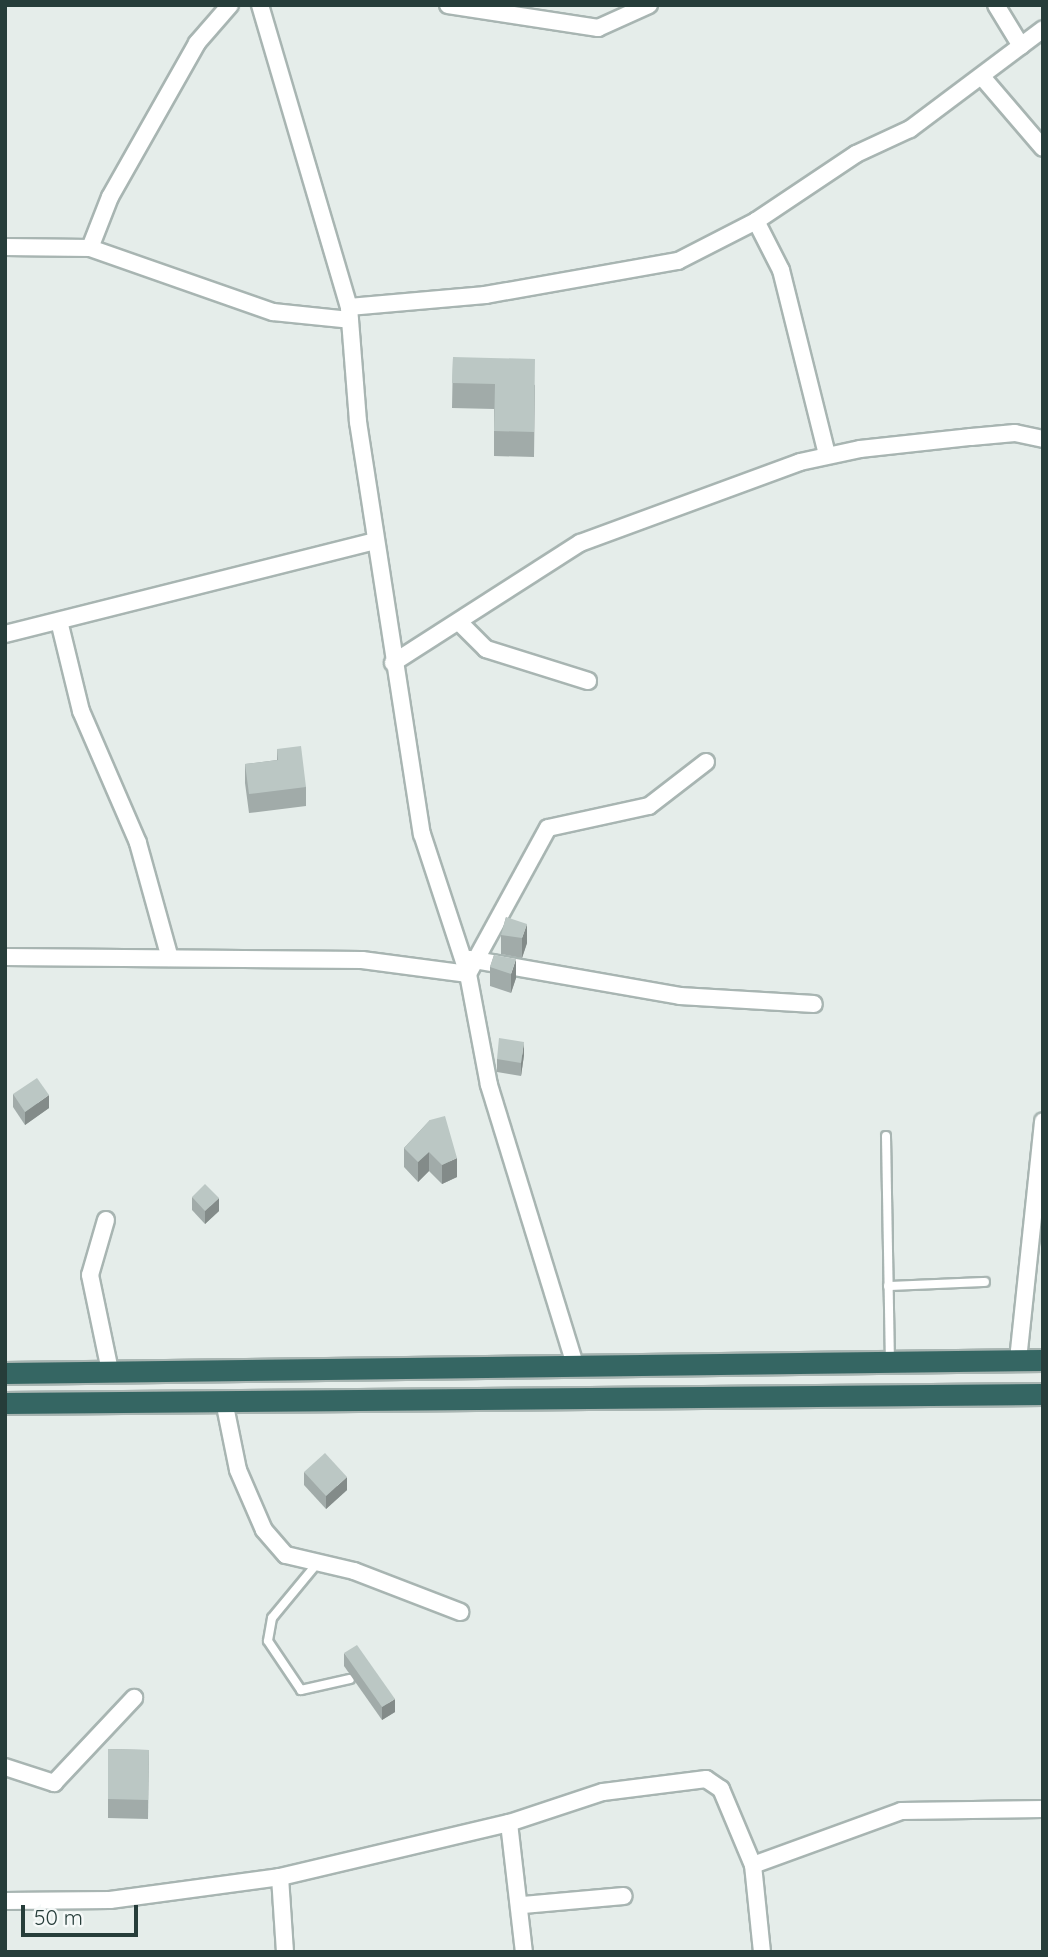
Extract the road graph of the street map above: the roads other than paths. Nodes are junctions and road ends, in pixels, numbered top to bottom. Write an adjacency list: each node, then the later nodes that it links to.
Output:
1 (230, 5): 12 (street)
2 (260, 5): 13 (street)
3 (448, 5): 4 (street)
4 (649, 5)
5 (996, 5): 7 (street)
6 (1043, 29): 7 (street)
7 (1021, 46): 8 (street)
8 (983, 78): 9 (street); 10 (street)
9 (1043, 148)
10 (757, 220): 13 (street); 15 (street)
11 (5, 247): 12 (street)
12 (90, 248): 13 (street)
13 (350, 313): 16 (street)
14 (1039, 433): 15 (street)
15 (827, 454): 17 (street)
16 (375, 541): 18 (street); 20 (street)
17 (460, 623): 20 (street); 21 (street)
18 (60, 625): 19 (street); 24 (street)
19 (5, 634)
20 (393, 663): 25 (street)
21 (588, 681)
22 (706, 762): 25 (street)
23 (5, 957): 24 (street)
24 (170, 958): 25 (street)
25 (469, 964): 26 (street); 35 (street)
26 (814, 1004)
27 (1043, 1121): 32 (street)
28 (886, 1136): 31 (lane)
29 (106, 1220): 36 (street)
30 (985, 1282): 31 (lane)
31 (888, 1286): 34 (lane)
32 (1018, 1360): 33 (highway); 34 (highway)
33 (1043, 1360)
34 (890, 1364): 35 (highway)
35 (576, 1367): 36 (highway)
36 (110, 1371): 37 (highway)
37 (5, 1373)
38 (1043, 1394): 39 (highway)
39 (224, 1401): 40 (highway); 41 (street)
40 (5, 1403)
41 (315, 1566): 42 (street); 43 (lane)
42 (460, 1612)
43 (350, 1679)
44 (134, 1698): 45 (street)
45 (5, 1767)
46 (1043, 1809): 48 (street)
47 (509, 1823): 48 (street); 49 (street); 52 (street)
48 (753, 1865): 55 (street)
49 (280, 1877): 51 (street); 53 (street)
50 (624, 1896): 52 (street)
51 (5, 1902)
52 (523, 1905): 54 (street)
53 (285, 1952)
54 (524, 1952)
55 (762, 1952)

